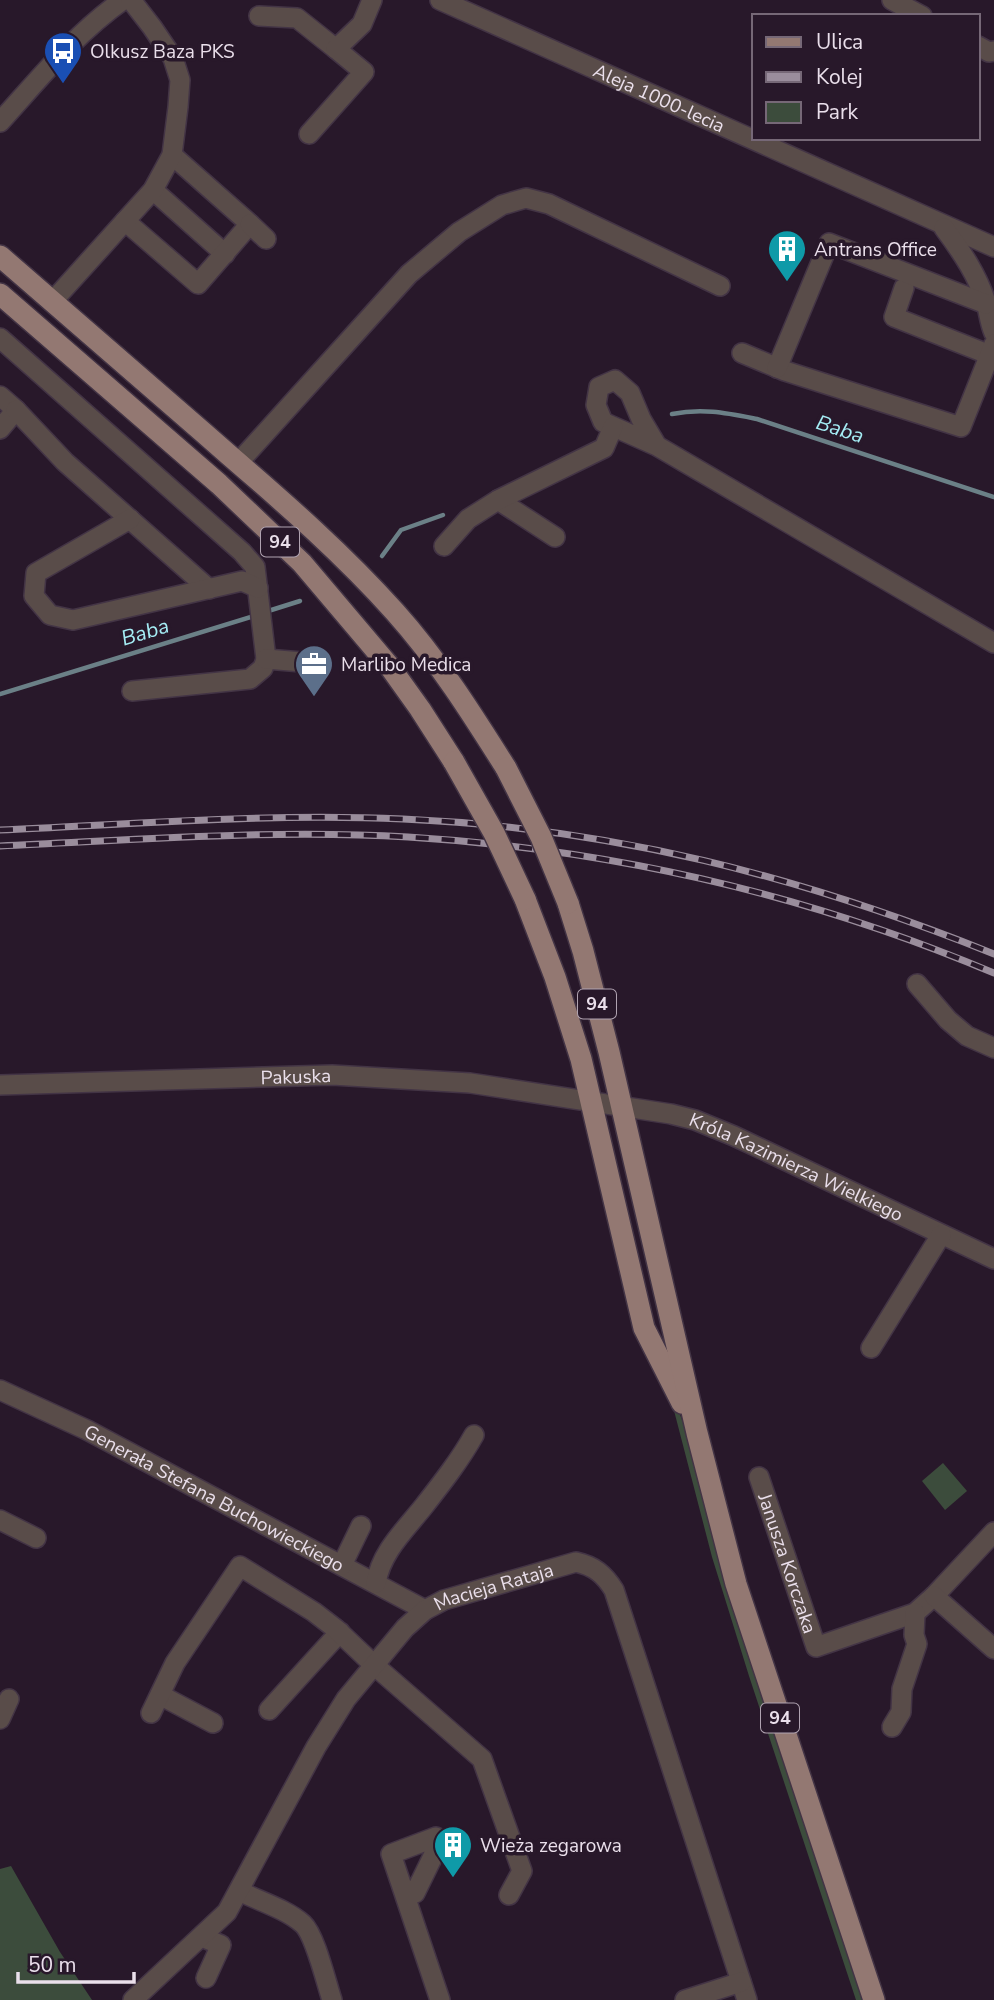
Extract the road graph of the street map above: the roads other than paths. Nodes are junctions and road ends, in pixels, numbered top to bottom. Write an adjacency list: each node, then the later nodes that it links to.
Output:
1 (123, 0): 9 (street)
2 (131, 0): 13 (street)
3 (372, 0): 8 (street)
4 (440, 0): 11 (street, Aleja 1000-lecia)
5 (892, 0): 6 (street)
6 (918, 14)
7 (259, 16): 8 (street)
8 (336, 48): 10 (street)
9 (0, 122)
10 (309, 134)
11 (752, 140)
12 (752, 140): 17 (street, Aleja 1000-lecia)
13 (172, 155): 14 (street); 16 (street)
14 (153, 190): 15 (street); 20 (street)
15 (125, 221): 20 (street); 25 (street)
16 (250, 224): 18 (street); 20 (street)
17 (942, 225): 19 (street, Aleja 1000-lecia); 26 (street)
18 (266, 239)
19 (994, 247)
20 (225, 254)
21 (0, 256): 25 (main road, 94)
22 (720, 286): 37 (street)
23 (904, 288): 29 (street)
24 (0, 293): 51 (main road, 94, bridge)
25 (52, 302): 37 (main road, 94)
26 (989, 302): 27 (street); 31 (street)
27 (994, 333)
28 (0, 338): 43 (street)
29 (992, 350): 31 (street)
30 (742, 353): 31 (street)
31 (777, 368)
32 (0, 396): 33 (street)
33 (16, 410): 35 (street); 39 (street)
34 (613, 427): 36 (street); 36 (street); 38 (street)
35 (0, 429)
36 (657, 446): 44 (street)
37 (238, 463): 52 (main road, 94, bridge)
38 (498, 500): 40 (street); 41 (street)
39 (130, 519): 42 (street); 42 (street)
40 (555, 537)
41 (444, 546)
42 (209, 589): 43 (street)
43 (258, 592): 45 (street)
44 (994, 643)
45 (266, 659): 46 (street); 47 (street)
46 (313, 663)
47 (132, 691)
48 (917, 984): 49 (street)
49 (994, 1048)
50 (0, 1085): 51 (street, Pakuska)
51 (591, 1100): 52 (street, Króla Kazimierza Wielkiego); 57 (main road, 94)
52 (621, 1105): 53 (street, Króla Kazimierza Wielkiego); 57 (main road, 94)
53 (941, 1235): 54 (street, Króla Kazimierza Wielkiego); 55 (street)
54 (994, 1259)
55 (871, 1348)
56 (0, 1390): 64 (street, Generała Stefana Buchowieckiego)
57 (697, 1433): 87 (main road, 94)
58 (474, 1435): 65 (street)
59 (759, 1477): 68 (street, Janusza Korczaka)
60 (0, 1520): 63 (street)
61 (361, 1526): 64 (street)
62 (994, 1532): 66 (street, Janusza Korczaka)
63 (36, 1538)
64 (342, 1565): 65 (street, Generała Stefana Buchowieckiego)
65 (376, 1583): 67 (street, Generała Stefana Buchowieckiego)
66 (934, 1596): 68 (street, Janusza Korczaka); 70 (street)
67 (425, 1610): 71 (street, Macieja Rataja); 82 (street, Macieja Rataja)
68 (915, 1613): 76 (street)
69 (340, 1632): 71 (street); 73 (street); 75 (street)
70 (994, 1649)
71 (374, 1665): 77 (street, Macieja Rataja); 79 (street)
72 (9, 1699): 74 (street)
73 (269, 1710)
74 (0, 1719)
75 (213, 1723)
76 (892, 1727)
77 (239, 1891): 80 (street, Macieja Rataja); 84 (street)
78 (406, 1895): 85 (street)
79 (509, 1895)
80 (202, 1937): 81 (street); 83 (street, Macieja Rataja)
81 (206, 1978)
82 (744, 1991): 86 (street)
83 (133, 2000)
84 (332, 2000)
85 (440, 2000)
86 (685, 2000)
87 (874, 2000)

